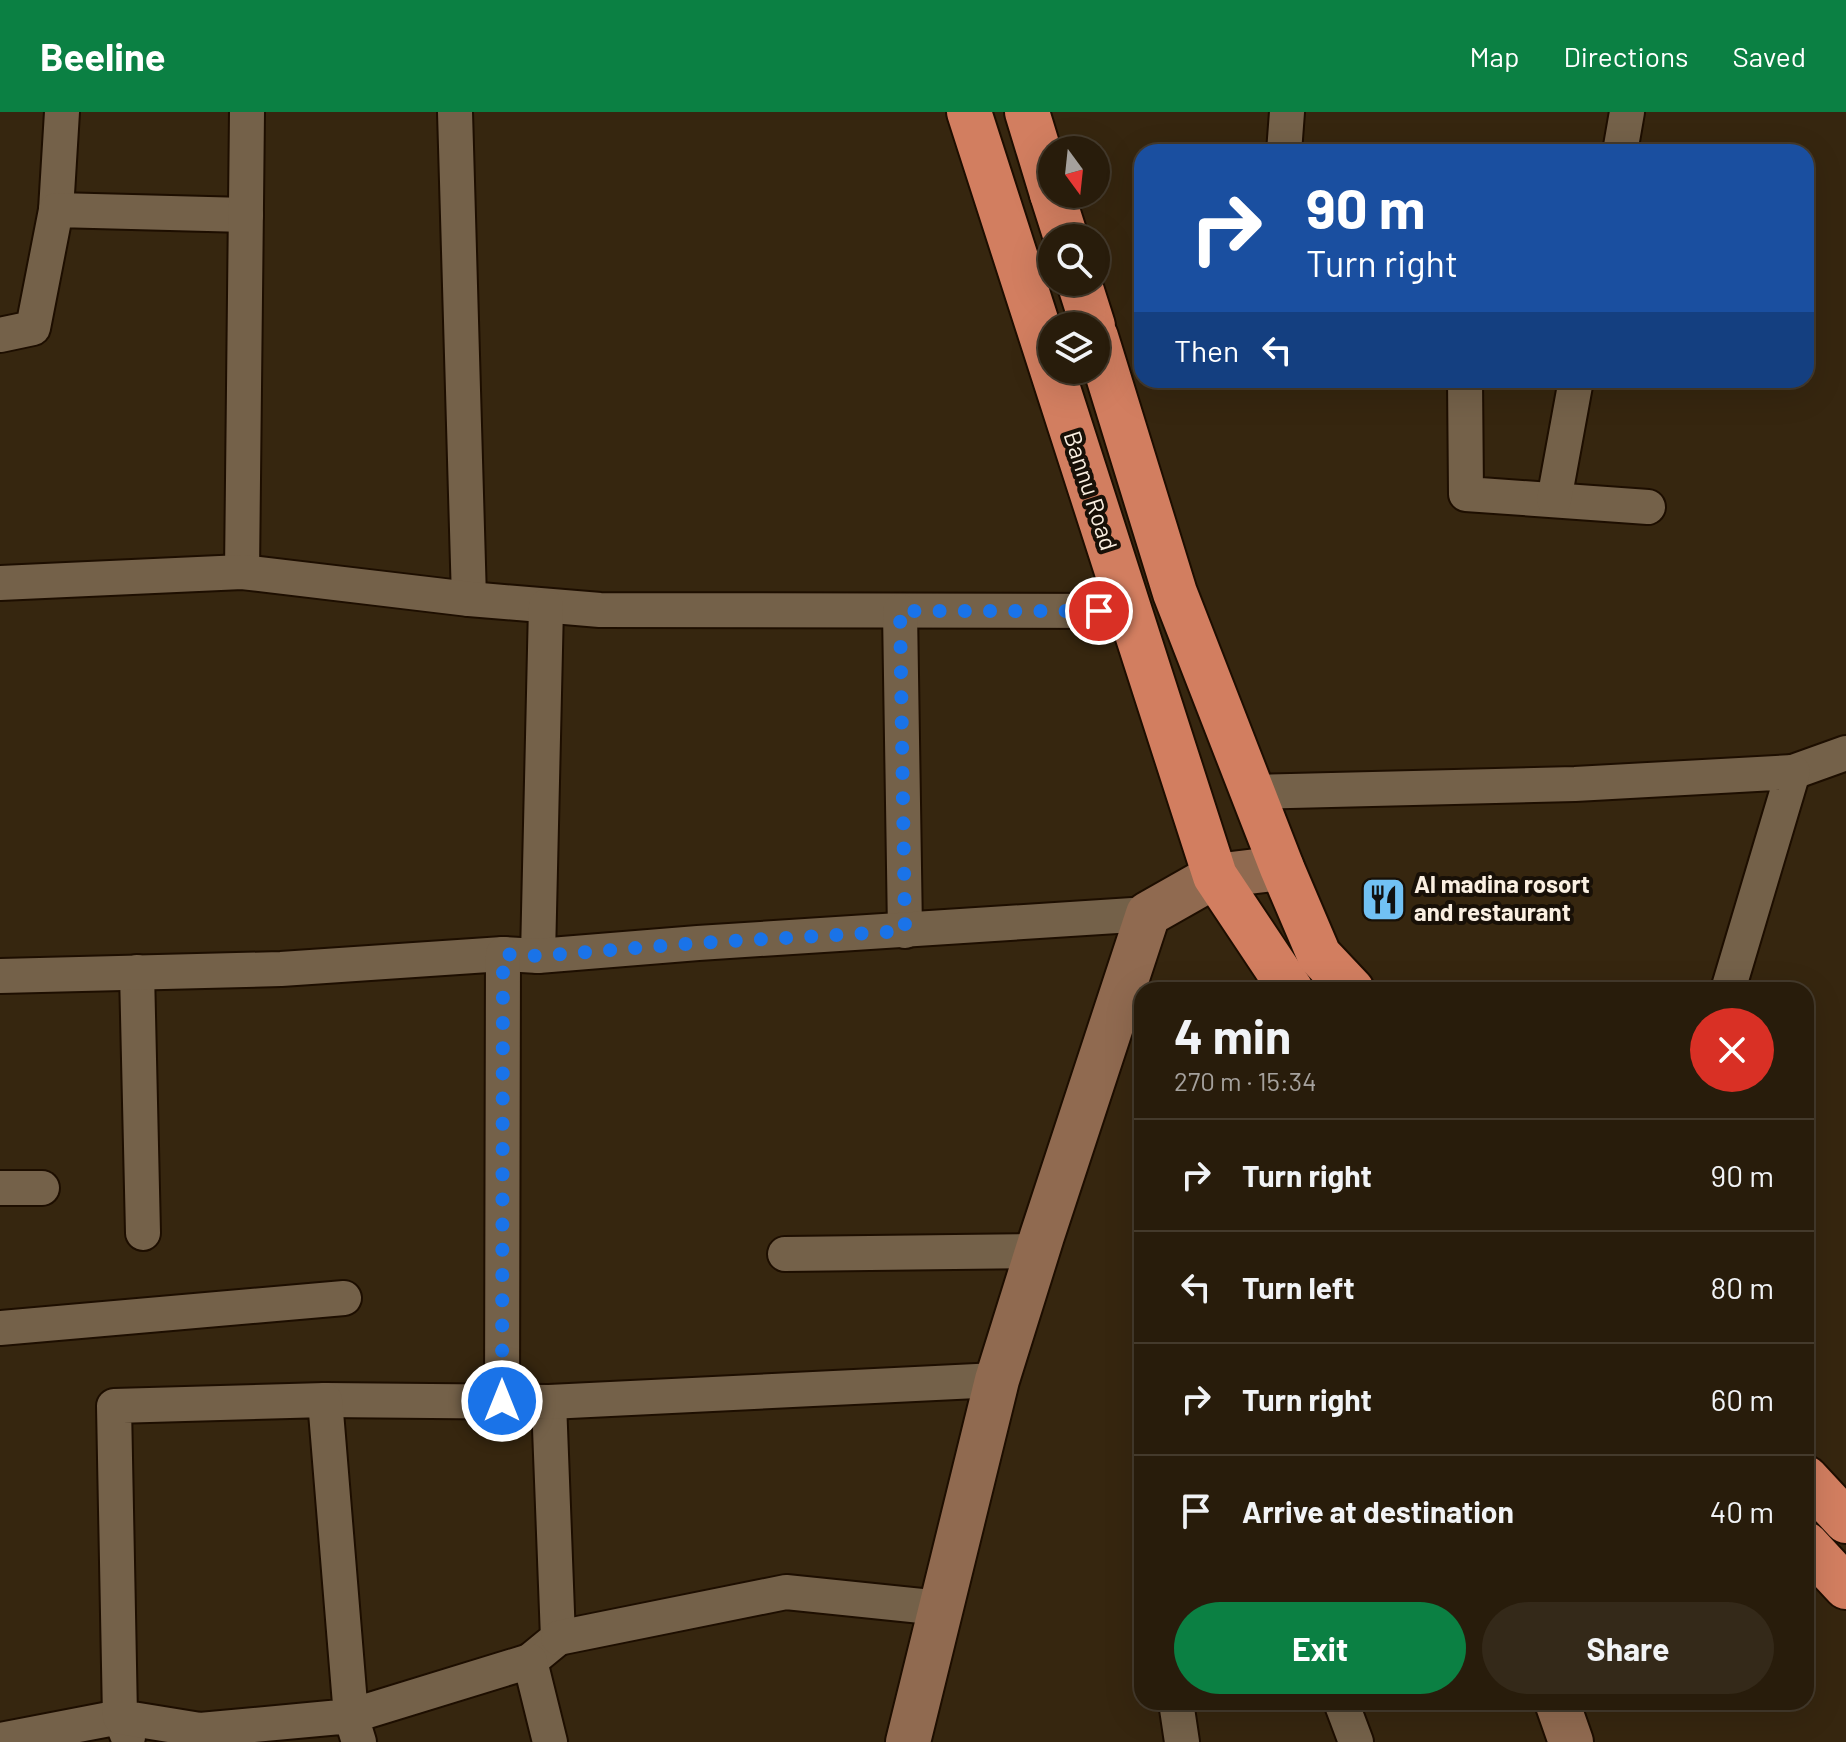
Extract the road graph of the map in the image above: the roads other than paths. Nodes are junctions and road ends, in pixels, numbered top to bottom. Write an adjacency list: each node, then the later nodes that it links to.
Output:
1 (62, 112): 11 (street)
2 (247, 112): 12 (street)
3 (455, 112): 21 (street)
4 (969, 112): 24 (highway, Bannu Road)
5 (1027, 112): 10 (highway)
6 (1287, 112): 8 (street)
7 (1627, 112): 9 (street)
8 (1285, 144)
9 (1621, 144)
10 (1038, 148)
11 (56, 210): 12 (street); 13 (street)
12 (246, 215): 19 (street)
13 (0, 335)
14 (1110, 382): 27 (highway, Bannu Road)
15 (1465, 388): 17 (street)
16 (1575, 388): 17 (street)
17 (1554, 500): 18 (street)
18 (1648, 507)
19 (242, 572): 20 (street); 21 (street)
20 (0, 583)
21 (469, 599): 22 (street)
22 (546, 606): 23 (street); 33 (street)
23 (900, 611): 24 (street); 31 (street)
24 (1128, 611): 29 (highway, Bannu Road)
25 (1846, 753): 26 (street)
26 (1793, 772): 27 (street); 38 (street)
27 (1253, 792): 28 (highway, Bannu Road)
28 (1282, 868): 29 (street); 35 (highway, Bannu Road)
29 (1215, 876): 30 (street); 37 (highway, Bannu Road)
30 (1148, 914): 31 (street); 42 (street)
31 (905, 931): 33 (street)
32 (503, 954): 33 (street); 34 (street); 48 (street)
33 (538, 956)
34 (137, 972): 36 (street); 41 (street)
35 (1320, 973)
36 (0, 976)
37 (1286, 982)
38 (1730, 982)
39 (0, 1188): 40 (street)
40 (42, 1188)
41 (143, 1233)
42 (1037, 1251): 43 (street); 46 (street)
43 (785, 1254)
44 (344, 1298): 45 (street)
45 (0, 1328)
46 (997, 1380): 49 (street); 54 (street)
47 (325, 1400): 48 (street); 60 (street); 61 (street)
48 (502, 1401): 49 (street)
49 (549, 1402): 55 (street)
50 (1814, 1487): 51 (highway)
51 (1846, 1521)
52 (1814, 1553): 53 (highway)
53 (1846, 1587)
54 (941, 1608): 55 (street); 64 (street)
55 (558, 1638): 56 (street)
56 (530, 1661): 61 (street); 63 (street)
57 (1177, 1710): 65 (street)
58 (1344, 1710): 66 (street)
59 (1560, 1710): 67 (street)
60 (125, 1729): 61 (street); 62 (street)
61 (355, 1729)
62 (0, 1740)
63 (550, 1742)
64 (908, 1742)
65 (1182, 1742)
66 (1356, 1742)
67 (1571, 1742)

